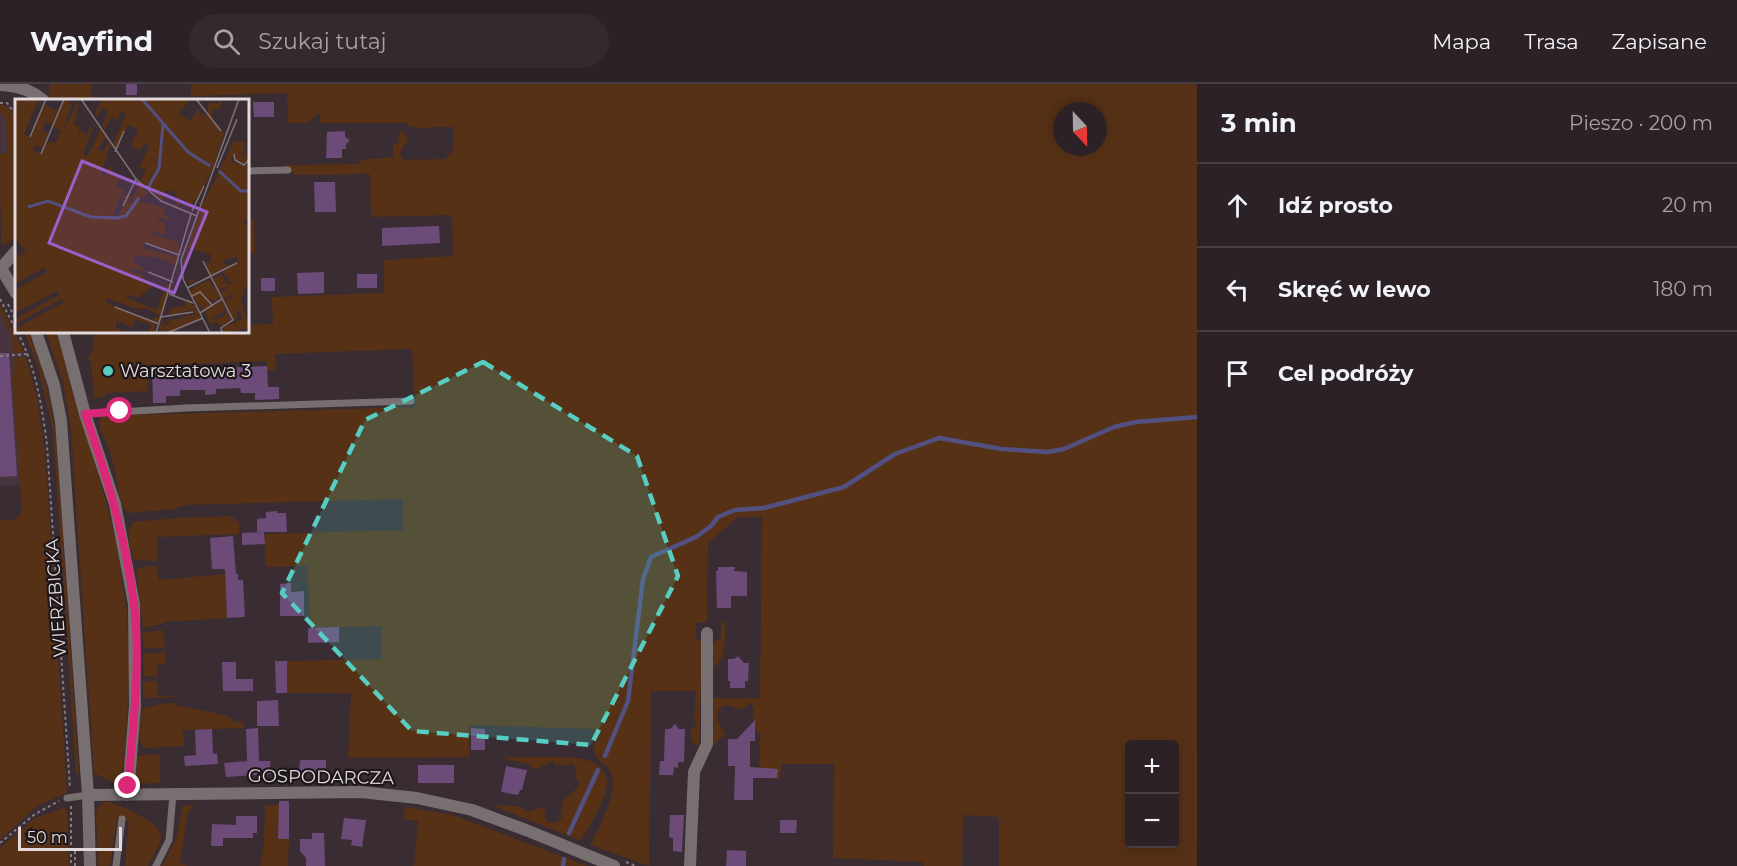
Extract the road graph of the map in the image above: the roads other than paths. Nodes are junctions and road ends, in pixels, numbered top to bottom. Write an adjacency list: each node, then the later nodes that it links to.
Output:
1 (41, 84): 4 (street)
2 (12, 85): 3 (street)
3 (41, 99)
4 (43, 99)
5 (288, 170): 6 (lane)
6 (249, 171)
7 (15, 252): 8 (street)
8 (0, 267): 9 (street)
9 (15, 291)
10 (36, 333): 16 (street, WIERZBICKA)
11 (63, 333): 13 (street)
12 (411, 401): 13 (lane)
13 (85, 414): 17 (street)
14 (707, 633): 24 (street)
15 (173, 794): 17 (street, GOSPODARCZA); 22 (lane); 23 (street, GOSPODARCZA)
16 (88, 795): 17 (street, GOSPODARCZA); 18 (lane); 20 (street, WIERZBICKA)
17 (128, 795)
18 (69, 797)
19 (122, 819): 21 (lane)
20 (90, 866)
21 (116, 866)
22 (156, 866)
23 (614, 866)
24 (690, 866)

